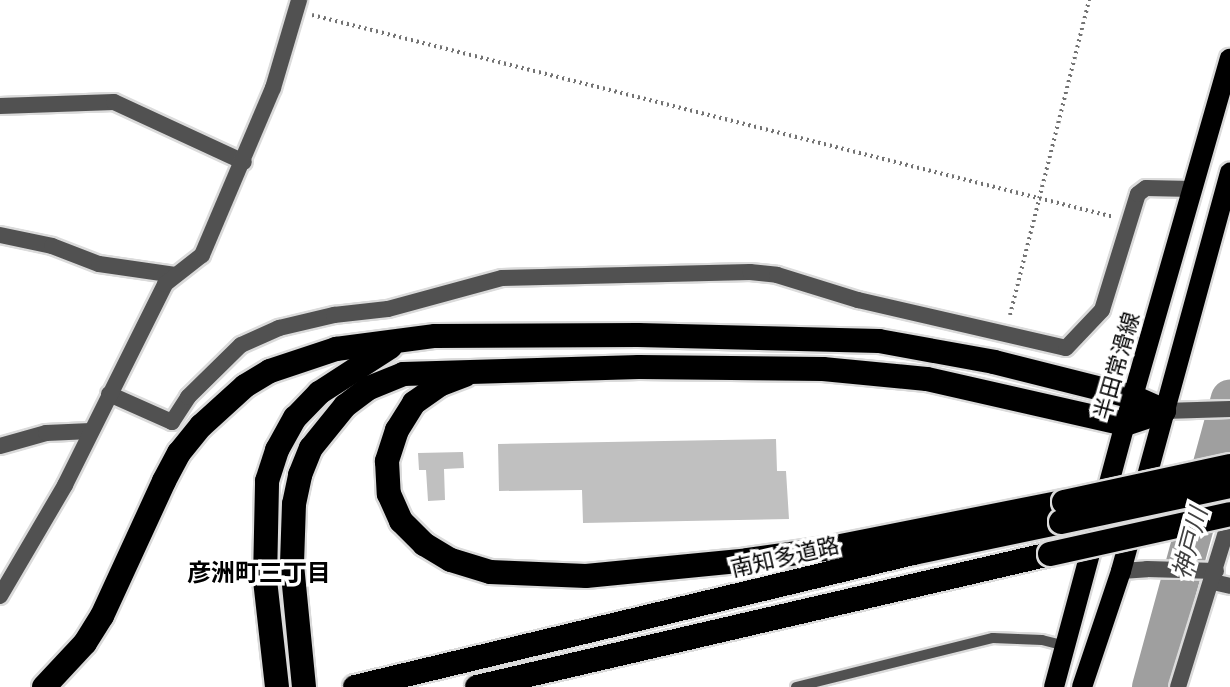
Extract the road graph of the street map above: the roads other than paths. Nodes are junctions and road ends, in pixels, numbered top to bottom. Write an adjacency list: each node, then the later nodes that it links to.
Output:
1 (297, 5): 4 (street)
2 (1230, 59): 6 (main road, 半田常滑線)
3 (0, 106): 4 (street)
4 (244, 162): 8 (street)
5 (1230, 173): 14 (main road)
6 (1192, 189): 11 (street); 12 (main road, 半田常滑線)
7 (0, 235): 8 (street)
8 (175, 275): 11 (street)
9 (399, 342): 12 (highway); 27 (highway); 28 (highway)
10 (479, 370): 15 (highway); 20 (highway); 29 (highway)
11 (109, 394): 16 (street)
12 (1133, 397): 14 (highway); 15 (main road, 半田常滑線)
13 (1230, 409): 14 (street)
14 (1176, 410): 15 (highway); 22 (main road)
15 (1125, 424): 25 (main road, 半田常滑線)
16 (91, 431): 17 (street); 24 (street)
17 (0, 446)
18 (1230, 466): 20 (highway, bridge)
19 (1230, 486): 20 (highway, 南知多道路, bridge)
20 (1062, 512): 30 (highway, 南知多道路)
21 (1230, 517): 23 (street); 26 (highway, bridge)
22 (1121, 571): 23 (street); 35 (main road)
23 (1216, 578): 36 (street)
24 (0, 596)
25 (1066, 646): 33 (lane); 34 (main road, 半田常滑線)
26 (580, 663): 31 (highway); 32 (highway)
27 (44, 687)
28 (277, 687)
29 (304, 687)
30 (355, 687)
31 (477, 687)
32 (539, 687)
33 (796, 687)
34 (1054, 687)
35 (1082, 687)
36 (1178, 687)

